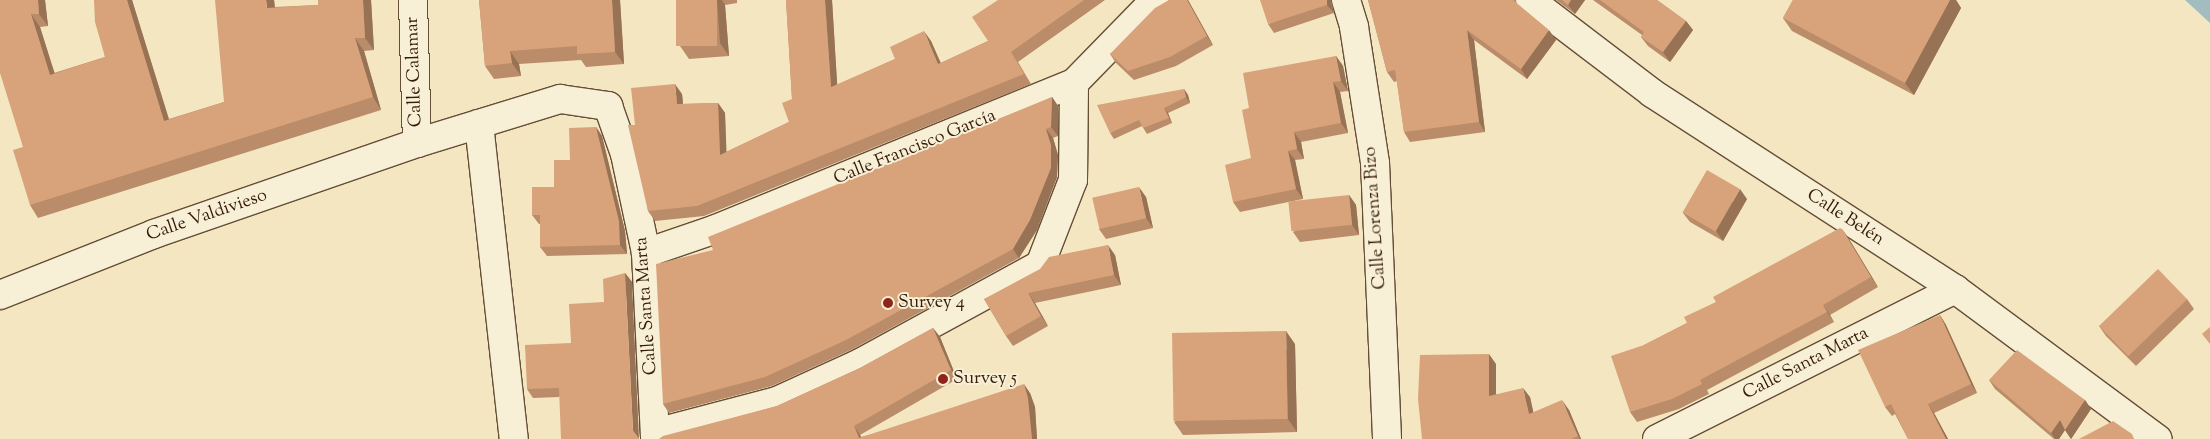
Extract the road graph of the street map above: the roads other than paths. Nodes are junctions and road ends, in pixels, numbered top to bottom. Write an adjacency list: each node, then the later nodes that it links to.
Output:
1 (412, 0): 7 (street, Calle Calamar)
2 (1155, 0): 5 (street, Calle Francisco García)
3 (1346, 0): 13 (street, Calle Lorenza Bizo)
4 (1530, 0): 9 (street, Calle Belén)
5 (1074, 83): 8 (street, Calle Francisco García); 11 (street)
6 (479, 124): 7 (street, Calle Santa Marta); 8 (street, Calle Santa Marta); 12 (street)
7 (417, 143): 10 (street, Calle Valdivieso)
8 (646, 253): 11 (street, Calle Santa Marta)
9 (1955, 289): 14 (street, Calle Santa Marta); 15 (street, Calle Belén)
10 (0, 295)
11 (655, 436)
12 (514, 439)
13 (1387, 439)
14 (1657, 439)
15 (2158, 439)

